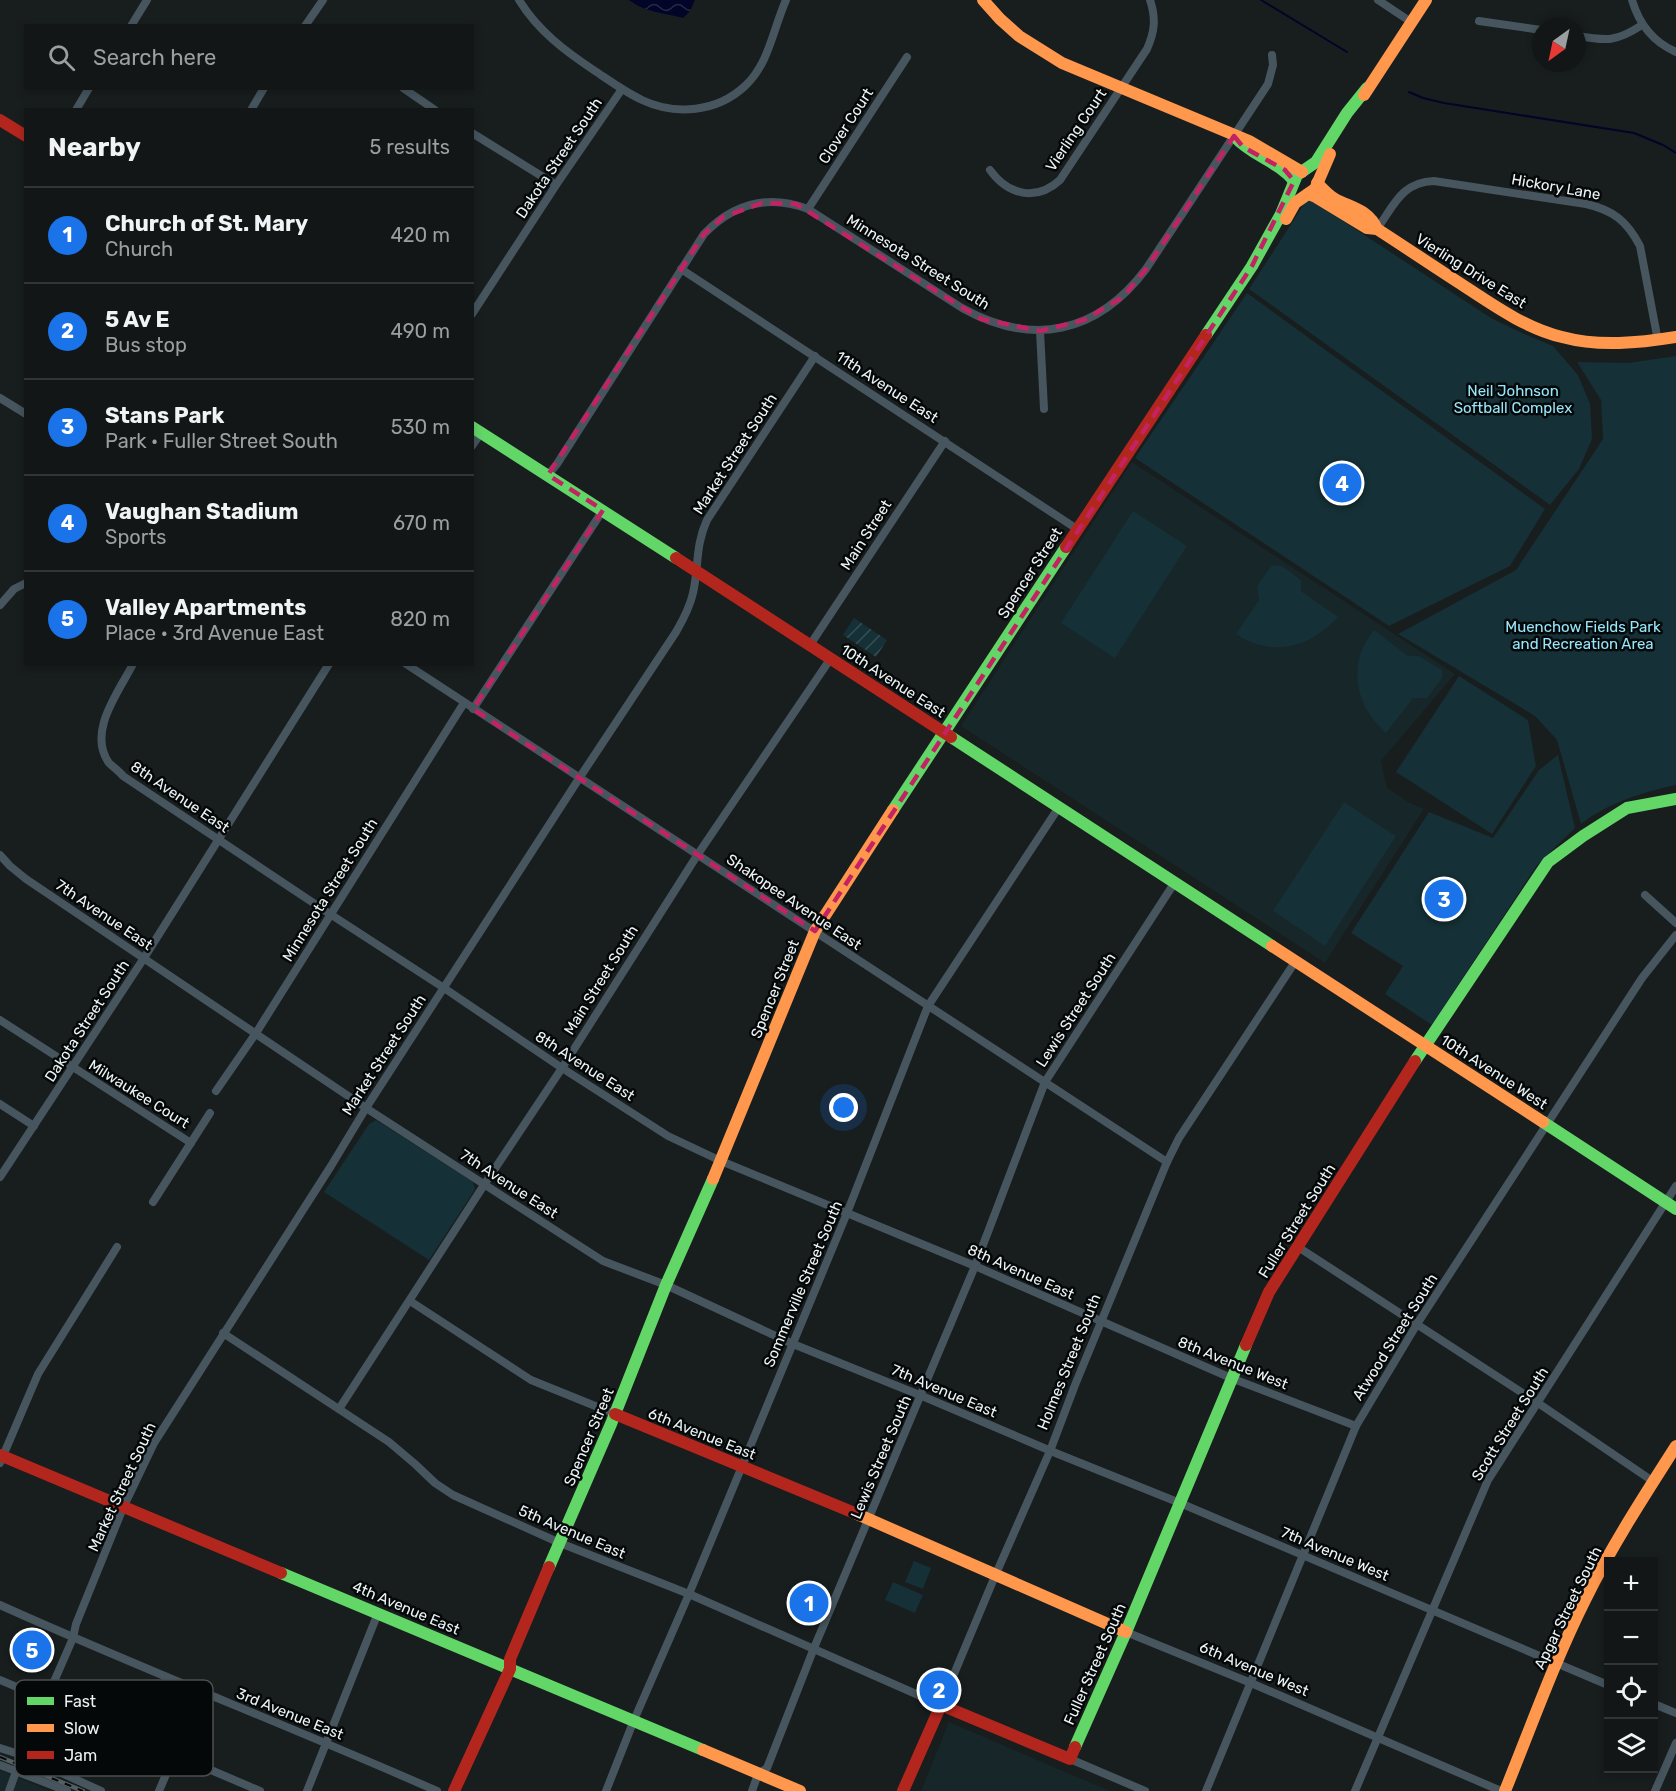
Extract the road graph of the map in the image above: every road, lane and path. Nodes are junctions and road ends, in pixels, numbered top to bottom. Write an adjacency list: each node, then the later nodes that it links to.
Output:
1 (147, 0): 12 (street)
2 (323, 0): 13 (street)
3 (519, 0): 22 (street)
4 (786, 0): 22 (street, Dakota Street South)
5 (983, 0): 20 (street)
6 (1150, 0): 20 (street, Vierling Court)
7 (1378, 0): 11 (street)
8 (1425, 0): 11 (street, Spencer Street)
9 (1632, 0): 14 (street)
10 (1479, 21): 15 (street)
11 (1411, 22): 21 (street, Spencer Street)
12 (132, 24)
13 (308, 24)
14 (1642, 25): 16 (street); 17 (street)
15 (1532, 29)
16 (1586, 37)
17 (1676, 52)
18 (1272, 55): 32 (street, Minnesota Street South)
19 (907, 57): 38 (street, Clover Court)
20 (1121, 88): 32 (street); 33 (street, Vierling Court)
21 (1368, 88): 34 (street, Spencer Street); 35 (street, Spencer Street)
22 (622, 89): 36 (street, Dakota Street South)
23 (88, 90): 27 (street)
24 (263, 90): 28 (street)
25 (405, 90): 26 (street)
26 (423, 106)
27 (77, 108)
28 (252, 108)
29 (0, 120): 31 (street)
30 (474, 134): 36 (street)
31 (24, 135)
32 (1234, 136): 34 (street); 43 (street, Minnesota Street South)
33 (990, 170)
34 (1299, 176): 35 (street); 37 (street); 40 (street, Spencer Street)
35 (1317, 182): 37 (street); 39 (street, Vierling Drive East)
36 (556, 185): 42 (street, Dakota Street South)
37 (1307, 194): 39 (street, Vierling Drive East); 40 (street, Spencer Street)
38 (808, 209): 41 (street, Minnesota Street South); 43 (street, Minnesota Street South)
39 (1377, 229): 45 (street, Vierling Drive East); 45 (street, Hickory Lane)
40 (1252, 266): 54 (street, Spencer Street)
41 (681, 269): 46 (street, 11th Avenue East); 52 (street, Minnesota Street South)
42 (474, 311)
43 (1040, 331): 48 (street)
44 (1676, 337): 45 (street, Vierling Drive East)
45 (1658, 341)
46 (815, 356): 51 (street, 11th Avenue East); 55 (street, Market Street South)
47 (0, 398): 49 (street)
48 (1044, 409)
49 (24, 413)
50 (477, 430): 52 (street, 10th Avenue East)
51 (945, 441): 54 (street, 11th Avenue East); 58 (street, Main Street)
52 (548, 475): 53 (street, 10th Avenue East)
53 (603, 510): 55 (street, 10th Avenue East); 64 (street)
54 (1077, 529): 65 (street, Spencer Street)
55 (697, 571): 58 (street, 10th Avenue East); 66 (street, Market Street South)
56 (24, 584): 57 (street)
57 (0, 605)
58 (810, 645): 59 (street, 10th Avenue East)
59 (831, 658): 65 (street, 10th Avenue East); 70 (street, Main Street South)
60 (132, 666): 69 (street, 8th Avenue East)
61 (328, 666): 69 (street, Dakota Street South)
62 (409, 666): 63 (street, Shakopee Avenue East)
63 (464, 703): 64 (street, Shakopee Avenue East); 74 (street, Minnesota Street South)
64 (473, 709): 66 (street, Shakopee Avenue East)
65 (944, 732): 68 (street, 10th Avenue East); 76 (street, Spencer Street)
66 (579, 777): 70 (street, Shakopee Avenue East); 80 (street, Market Street South)
67 (1676, 799): 84 (street, Fuller Street South)
68 (1059, 807): 72 (street, 10th Avenue East); 81 (street, Sommerville Street South)
69 (220, 839): 74 (street, 8th Avenue East); 78 (street, Dakota Street South)
70 (698, 854): 76 (street, Shakopee Avenue East); 86 (street, Main Street South)
71 (0, 855): 78 (street, 7th Avenue East)
72 (1175, 882): 79 (street, 10th Avenue East); 87 (street, Lewis Street South)
73 (1645, 895): 75 (street)
74 (330, 914): 80 (street, 8th Avenue East); 83 (street, Minnesota Street South)
75 (1676, 923)
76 (814, 932): 81 (street, Shakopee Avenue East); 95 (street, Spencer Street)
77 (1676, 935): 92 (street, Atwood Street South)
78 (144, 958): 83 (street, 7th Avenue East); 85 (street, Dakota Street South)
79 (1295, 962): 84 (street, 10th Avenue West); 96 (street, Holmes Street South)
80 (444, 988): 86 (street, 8th Avenue East); 90 (street, Market Street South)
81 (928, 1006): 87 (street, Shakopee Avenue East); 102 (street, Sommerville Street South)
82 (0, 1020): 85 (street, Milwaukee Court)
83 (256, 1033): 88 (street, Minnesota Street South); 90 (street, 7th Avenue East)
84 (1425, 1045): 92 (street, 10th Avenue West); 104 (street, Fuller Street South)
85 (73, 1068): 93 (street, Dakota Street South); 94 (street, Milwaukee Court)
86 (561, 1068): 95 (street, 8th Avenue East); 98 (street, Main Street South)
87 (1045, 1082): 96 (street, Shakopee Avenue East); 105 (street, Lewis Street South)
88 (216, 1091)
89 (0, 1104): 93 (street)
90 (366, 1108): 98 (street, 7th Avenue East); 110 (street, Market Street South)
91 (210, 1113): 94 (street, Milwaukee Court)
92 (1547, 1124): 101 (street, 10th Avenue West); 109 (street, Atwood Street South)
93 (34, 1126): 97 (street, Dakota Street South)
94 (191, 1143): 100 (street, Milwaukee Court)
95 (721, 1161): 102 (street, 8th Avenue East); 106 (street, Spencer Street)
96 (1167, 1162): 108 (street, Holmes Street South)
97 (0, 1177)
98 (484, 1185): 106 (street, 7th Avenue East); 107 (street, Main Street South)
99 (1676, 1186): 101 (street, Scott Street South)
100 (153, 1202)
101 (1671, 1205): 114 (street, Scott Street South)
102 (847, 1213): 105 (street, 8th Avenue East); 111 (street, Sommerville Street South)
103 (117, 1247): 120 (street)
104 (1298, 1247): 109 (street); 112 (street, Fuller Street South)
105 (975, 1266): 108 (street, 8th Avenue East); 113 (street, Lewis Street South)
106 (666, 1285): 111 (street, 7th Avenue East); 116 (street, Spencer Street)
107 (410, 1301): 115 (street, Main Street South); 116 (street, 6th Avenue East)
108 (1101, 1322): 112 (street, 8th Avenue West); 119 (street, Holmes Street South)
109 (1417, 1324): 114 (street); 117 (street, Atwood Street South)
110 (224, 1333): 115 (street, 5th Avenue East); 124 (street, Market Street South)
111 (793, 1344): 113 (street, 7th Avenue East); 121 (street, Sommerville Street South)
112 (1231, 1378): 117 (street, 8th Avenue West); 123 (street, Fuller Street South)
113 (921, 1396): 119 (street, 7th Avenue East); 125 (street, Lewis Street South)
114 (1538, 1403): 122 (street); 131 (street, Scott Street South)
115 (339, 1409): 126 (street, 5th Avenue East)
116 (615, 1414): 121 (street, 6th Avenue East); 126 (street, Spencer Street)
117 (1356, 1426): 127 (street, Atwood Street South)
118 (1676, 1446): 122 (street, Apgar Street South)
119 (1050, 1451): 123 (street, 7th Avenue West); 128 (street, Holmes Street South)
120 (1, 1458): 124 (street, 4th Avenue East)
121 (741, 1466): 125 (street, 6th Avenue East); 129 (street, Sommerville Street South)
122 (1654, 1482): 136 (street, Apgar Street South)
123 (1180, 1503): 127 (street, 7th Avenue West); 133 (street, Fuller Street South)
124 (123, 1508): 132 (street, 4th Avenue East); 134 (street, Market Street South)
125 (869, 1519): 128 (street, 6th Avenue East); 135 (street, Lewis Street South)
126 (560, 1543): 129 (street, 5th Avenue East); 137 (street, Spencer Street)
127 (1304, 1556): 131 (street, 7th Avenue West); 141 (street, Atwood Street South)
128 (995, 1576): 133 (street, 6th Avenue West); 145 (street, Holmes Street South)
129 (689, 1594): 135 (street, 5th Avenue East); 148 (street, Sommerville Street South)
130 (0, 1605): 134 (street, 3rd Avenue East)
131 (1432, 1609): 136 (street, 7th Avenue West); 149 (street, Scott Street South)
132 (378, 1613): 137 (street, 4th Avenue East); 150 (street)
133 (1126, 1632): 141 (street, 6th Avenue West); 154 (street, Fuller Street South)
134 (73, 1638): 139 (street, Market Street South); 140 (street, 3rd Avenue East)
135 (814, 1648): 145 (street, 5th Avenue East); 158 (street, Lewis Street South)
136 (1557, 1664): 142 (street, 7th Avenue West); 178 (street, Apgar Street South)
137 (510, 1669): 148 (street, 4th Avenue East); 170 (street, Spencer Street)
138 (0, 1680): 143 (street)
139 (55, 1680)
140 (173, 1680)
141 (1251, 1683): 149 (street, 6th Avenue West); 176 (street, Atwood Street South)
142 (1604, 1683)
143 (15, 1687)
144 (213, 1697): 150 (street, 3rd Avenue East)
145 (941, 1705): 154 (street); 174 (street, Holmes Street South)
146 (1658, 1706): 147 (street)
147 (1676, 1713)
148 (634, 1720): 158 (street, 4th Avenue East); 171 (street, Sommerville Street South)
149 (1377, 1738): 177 (street, Scott Street South); 178 (street, 6th Avenue West)
150 (326, 1742): 168 (street); 169 (street, 3rd Avenue East)
151 (1676, 1743): 179 (street)
152 (0, 1748): 153 (street)
153 (15, 1753)
154 (1070, 1759): 175 (street)
155 (0, 1765): 156 (street)
156 (15, 1771)
157 (213, 1771): 167 (street)
158 (759, 1774): 172 (street, Lewis Street South); 173 (street, 4th Avenue East)
159 (15, 1776): 163 (street, Market Street South)
160 (28, 1776): 164 (street)
161 (69, 1776): 165 (street)
162 (165, 1776): 166 (street)
163 (9, 1791)
164 (67, 1791)
165 (102, 1791)
166 (159, 1791)
167 (260, 1791)
168 (307, 1791)
169 (437, 1791)
170 (454, 1791)
171 (606, 1791)
172 (752, 1791)
173 (800, 1791)
174 (903, 1791)
175 (1144, 1791)
176 (1206, 1791)
177 (1355, 1791)
178 (1503, 1791)
179 (1655, 1791)

